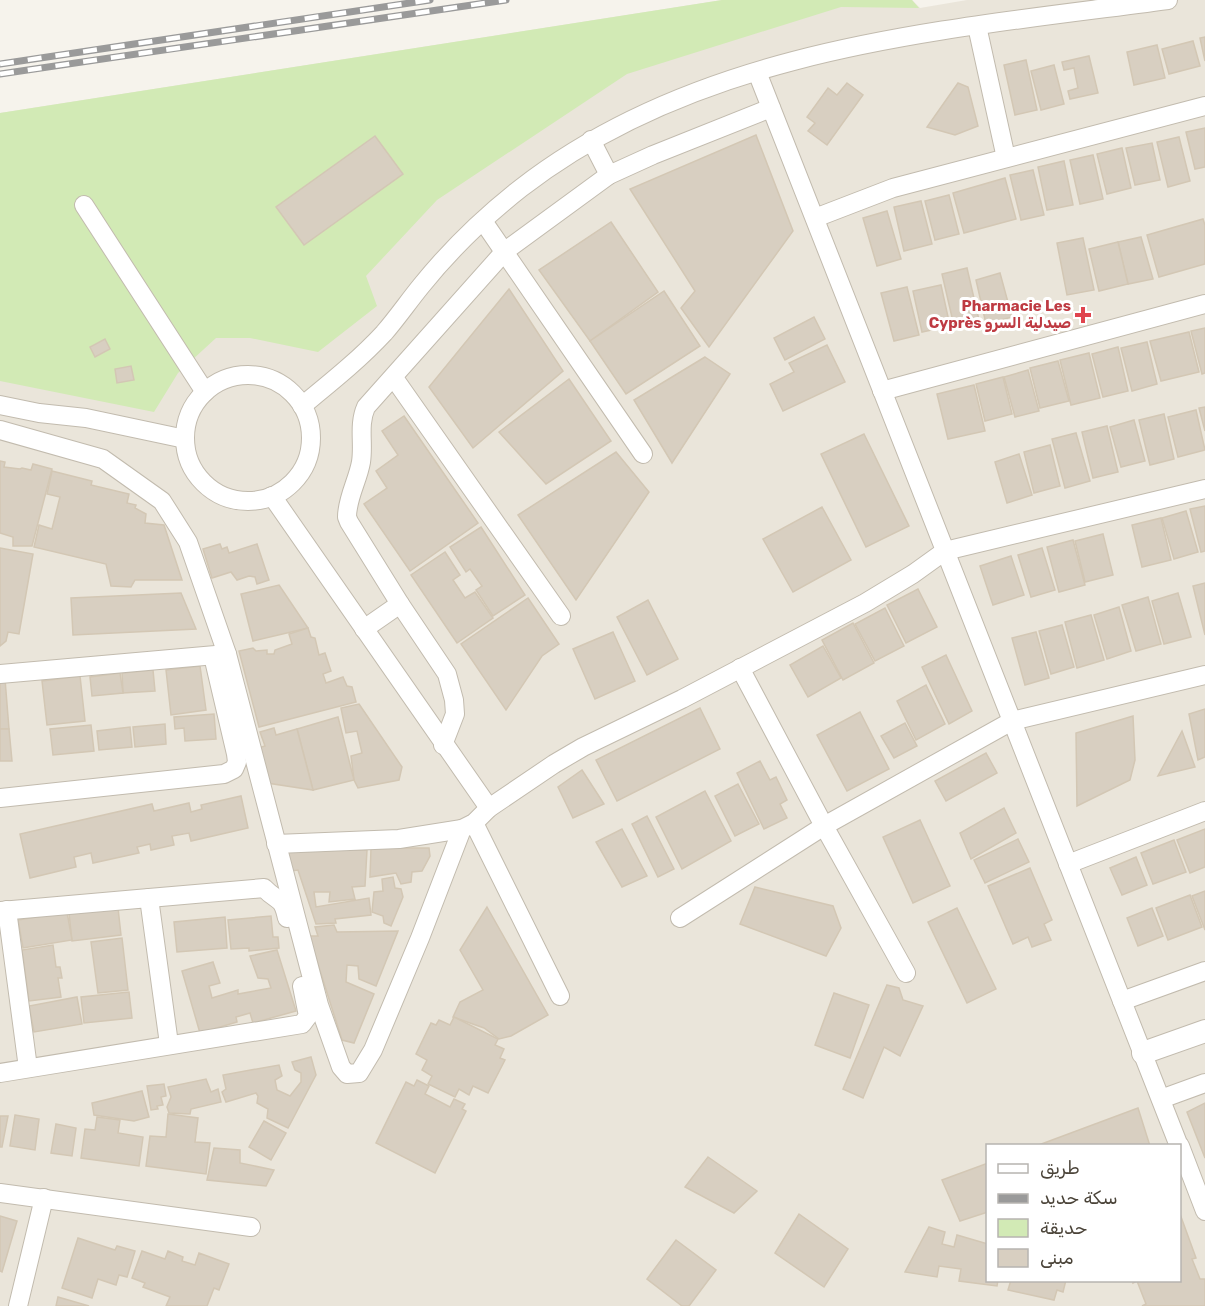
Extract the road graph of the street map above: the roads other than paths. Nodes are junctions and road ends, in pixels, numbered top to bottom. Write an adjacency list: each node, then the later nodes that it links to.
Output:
1 (1168, 0): 2 (street)
2 (976, 26): 3 (street); 7 (street)
3 (757, 72): 5 (street); 6 (street)
4 (1205, 106): 7 (street)
5 (771, 108): 8 (street); 10 (street)
6 (591, 140): 8 (street); 11 (street)
7 (1006, 158): 10 (street)
8 (609, 175): 12 (street)
9 (84, 205): 16 (street)
10 (815, 218): 15 (street)
11 (483, 220): 12 (street); 18 (street)
12 (505, 251): 14 (street); 21 (street)
13 (1205, 304): 15 (street)
14 (394, 378): 25 (street); 26 (street)
15 (882, 391): 24 (street)
16 (205, 392): 18 (street); 20 (street)
17 (0, 405): 20 (street)
18 (302, 406): 23 (street)
19 (0, 430): 28 (street)
20 (185, 439): 23 (street)
21 (643, 454)
22 (1205, 489): 24 (street)
23 (272, 496): 27 (street)
24 (945, 551): 29 (street); 32 (street)
25 (400, 604): 27 (street); 33 (street)
26 (561, 616)
27 (364, 629): 33 (street)
28 (220, 655): 30 (street); 34 (street); 39 (street)
29 (740, 668): 35 (street); 38 (street)
30 (0, 674)
31 (1205, 675): 32 (street)
32 (1012, 721): 38 (street); 40 (street)
33 (443, 745): 35 (street)
34 (0, 798)
35 (489, 808): 37 (street)
36 (1205, 812): 40 (street)
37 (468, 826): 39 (street); 39 (street); 46 (street)
38 (824, 826): 43 (street); 45 (street)
39 (276, 844)
40 (1068, 864): 47 (street)
41 (149, 898): 42 (street); 49 (street); 49 (street)
42 (3, 911): 51 (street)
43 (680, 918)
44 (1205, 971): 47 (street)
45 (906, 973)
46 (560, 996)
47 (1122, 1000): 50 (street)
48 (1205, 1031): 50 (street)
49 (169, 1044): 51 (street)
50 (1143, 1053): 54 (street)
51 (28, 1068): 52 (street)
52 (0, 1073)
53 (1205, 1083): 54 (street)
54 (1161, 1099): 55 (street)
55 (1178, 1144)
56 (1181, 1151): 59 (street)
57 (0, 1193): 58 (street)
58 (44, 1198): 60 (street); 61 (street)
59 (1205, 1211)
60 (251, 1227)
61 (18, 1306)

